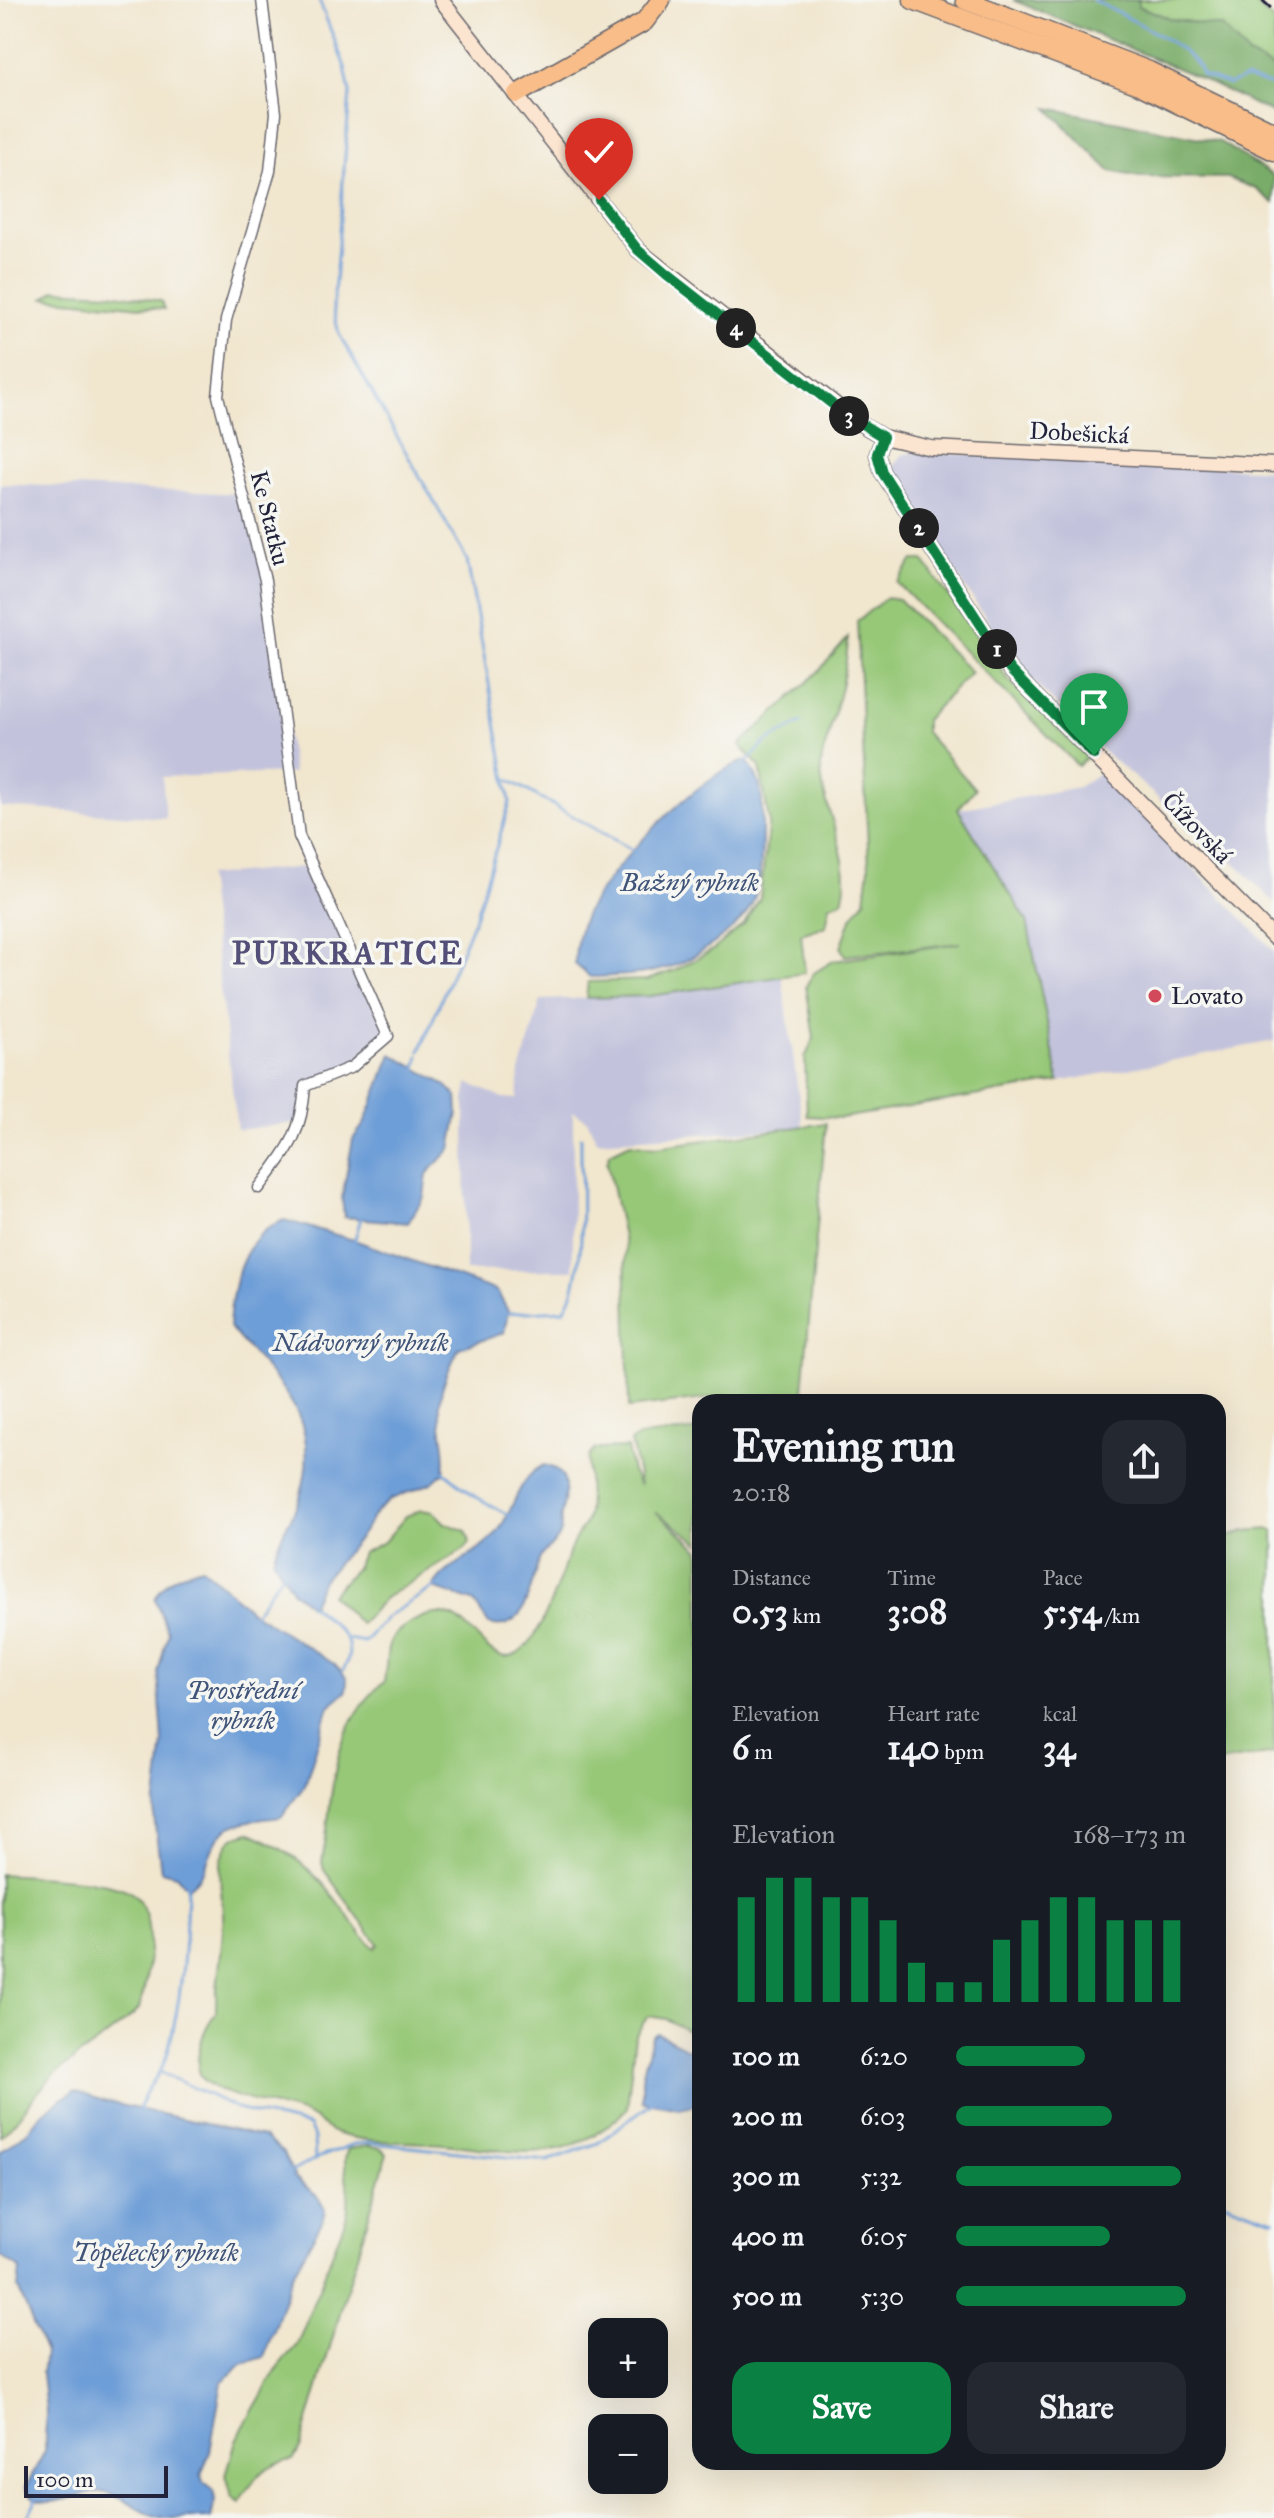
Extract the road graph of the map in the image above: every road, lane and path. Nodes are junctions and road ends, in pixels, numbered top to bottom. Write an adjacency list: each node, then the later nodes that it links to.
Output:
1 (262, 0): 12 (street, Ke Statku)
2 (441, 0): 6 (street, Dobešická)
3 (661, 0): 6 (highway)
4 (913, 0): 8 (highway)
5 (965, 0): 7 (highway)
6 (517, 94): 9 (street, Dobešická)
7 (1274, 132)
8 (1274, 151)
9 (883, 437): 10 (street, Dobešická); 11 (street, Čížovská)
10 (1274, 465)
11 (1274, 938)
12 (259, 1188)

